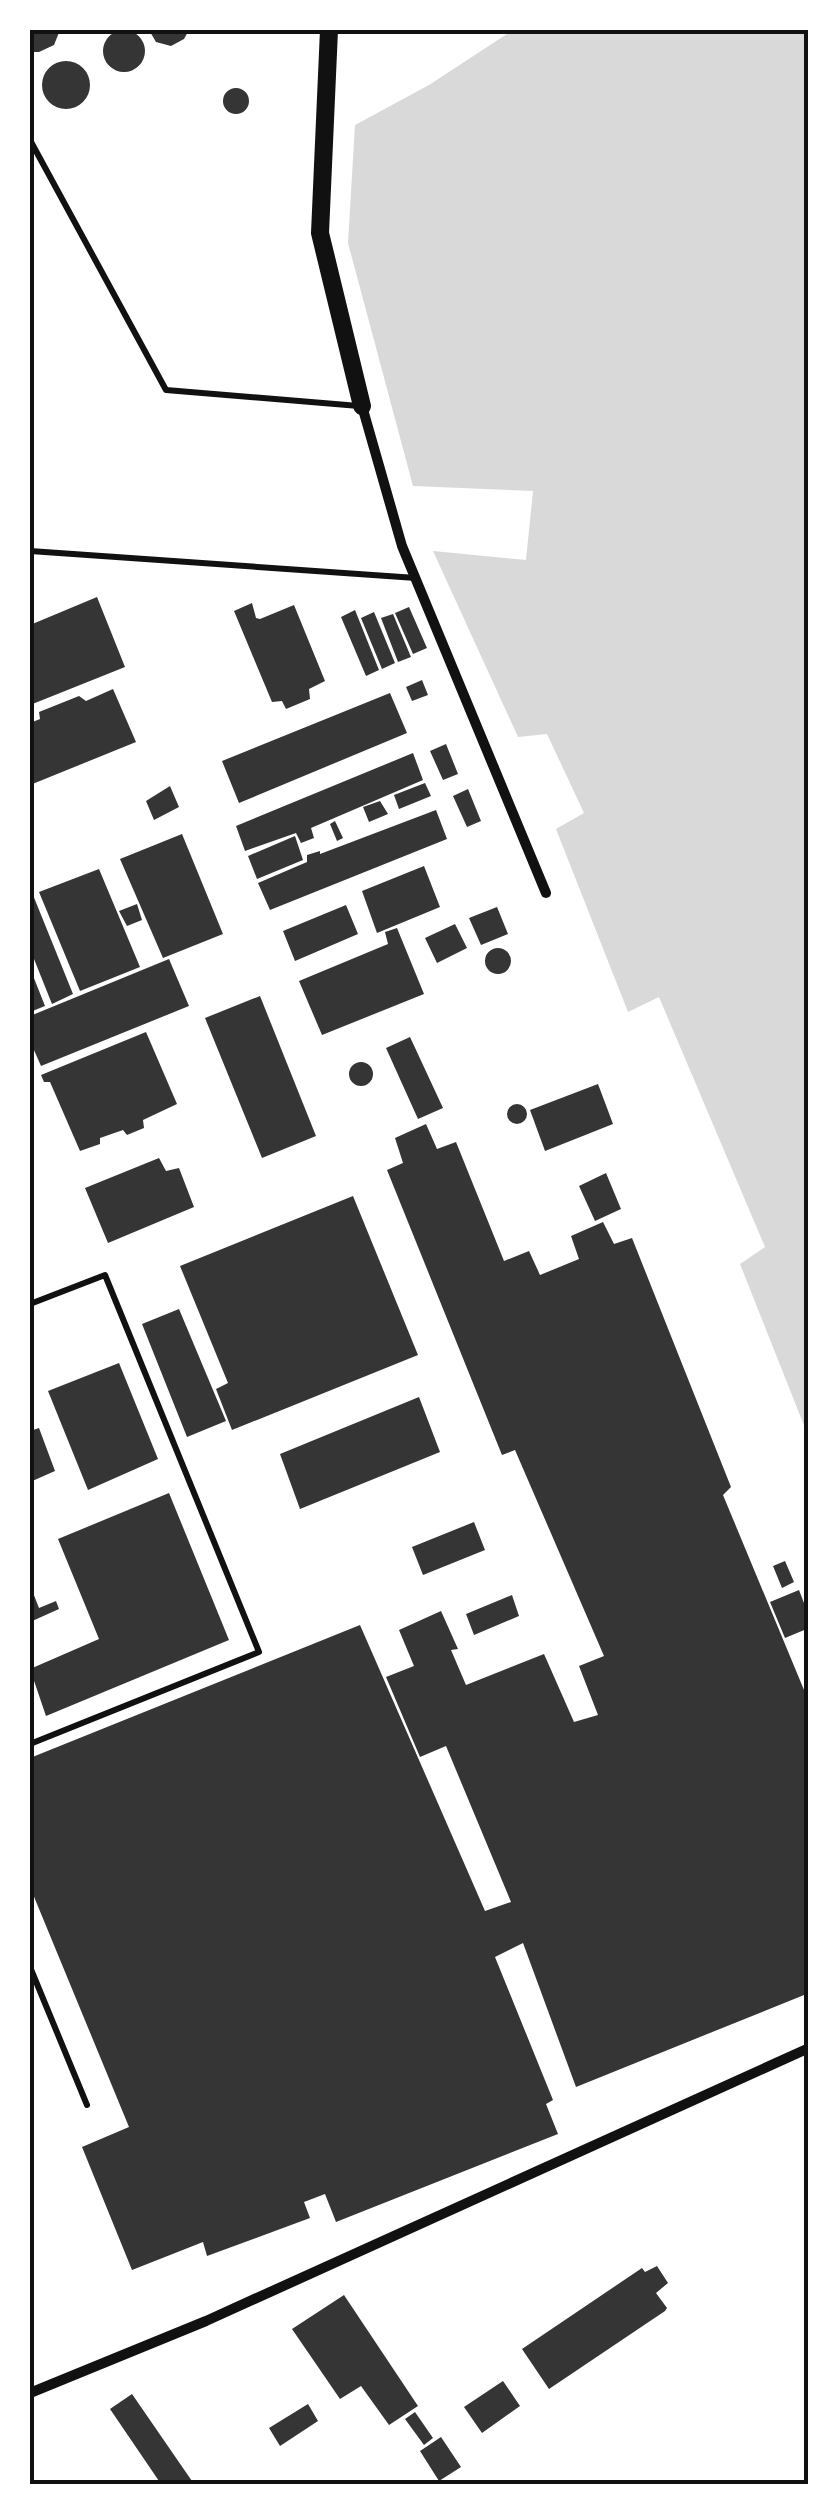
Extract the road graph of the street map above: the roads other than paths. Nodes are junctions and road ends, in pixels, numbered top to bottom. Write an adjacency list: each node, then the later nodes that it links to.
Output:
1 (328, 30): 3 (main road)
2 (30, 140): 3 (lane)
3 (362, 406): 5 (street)
4 (30, 551): 5 (lane)
5 (416, 578): 6 (street)
6 (546, 894)
7 (30, 1304): 8 (lane)
8 (30, 1744)
9 (30, 1967): 11 (lane)
10 (809, 2048): 12 (street)
11 (87, 2105)
12 (30, 2393)

